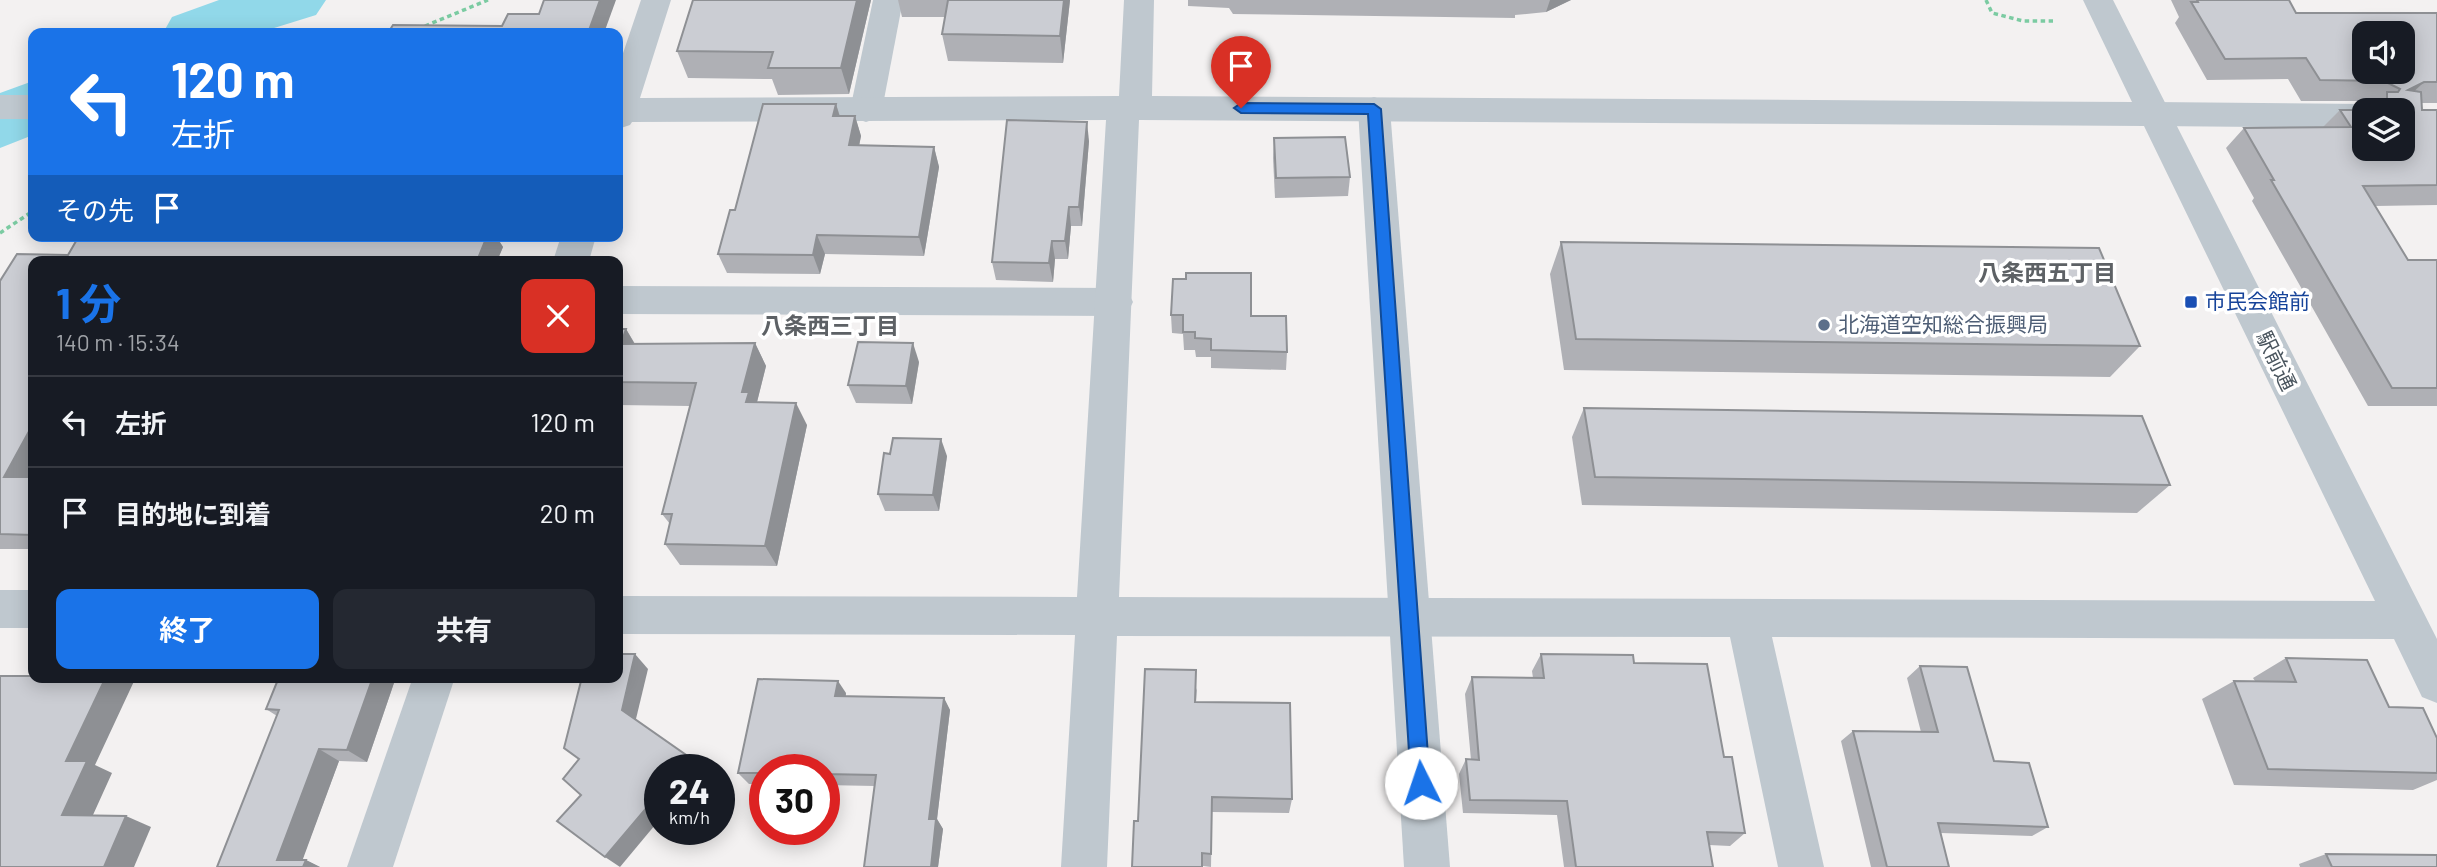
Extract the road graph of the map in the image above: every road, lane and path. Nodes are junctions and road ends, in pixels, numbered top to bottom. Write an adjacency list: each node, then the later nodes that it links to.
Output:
1 (488, 0): 8 (path)
2 (656, 0): 9 (street)
3 (887, 0): 14 (street)
4 (1139, 0): 12 (street)
5 (1986, 0): 7 (path)
6 (2098, 0): 16 (street, 駅前通)
7 (2053, 21)
8 (421, 28)
9 (623, 100)
10 (0, 107): 11 (street)
11 (28, 107)
12 (1129, 108): 13 (street); 14 (street); 21 (street)
13 (1374, 109): 16 (street); 26 (street)
14 (866, 110): 15 (street)
15 (623, 112)
16 (2154, 114): 17 (street); 28 (street, 駅前通)
17 (2352, 116)
18 (28, 214): 19 (path)
19 (0, 233)
20 (623, 300): 21 (street)
21 (1115, 302): 25 (street)
22 (0, 609): 23 (street)
23 (28, 609)
24 (623, 615): 25 (street)
25 (1096, 617): 26 (street); 32 (street)
26 (1408, 617): 27 (street); 33 (street)
27 (1747, 617): 28 (street); 34 (street)
28 (2419, 636): 30 (street, 駅前通)
29 (432, 683): 31 (street)
30 (2437, 683)
31 (370, 867)
32 (1084, 867)
33 (1427, 867)
34 (1801, 867)

